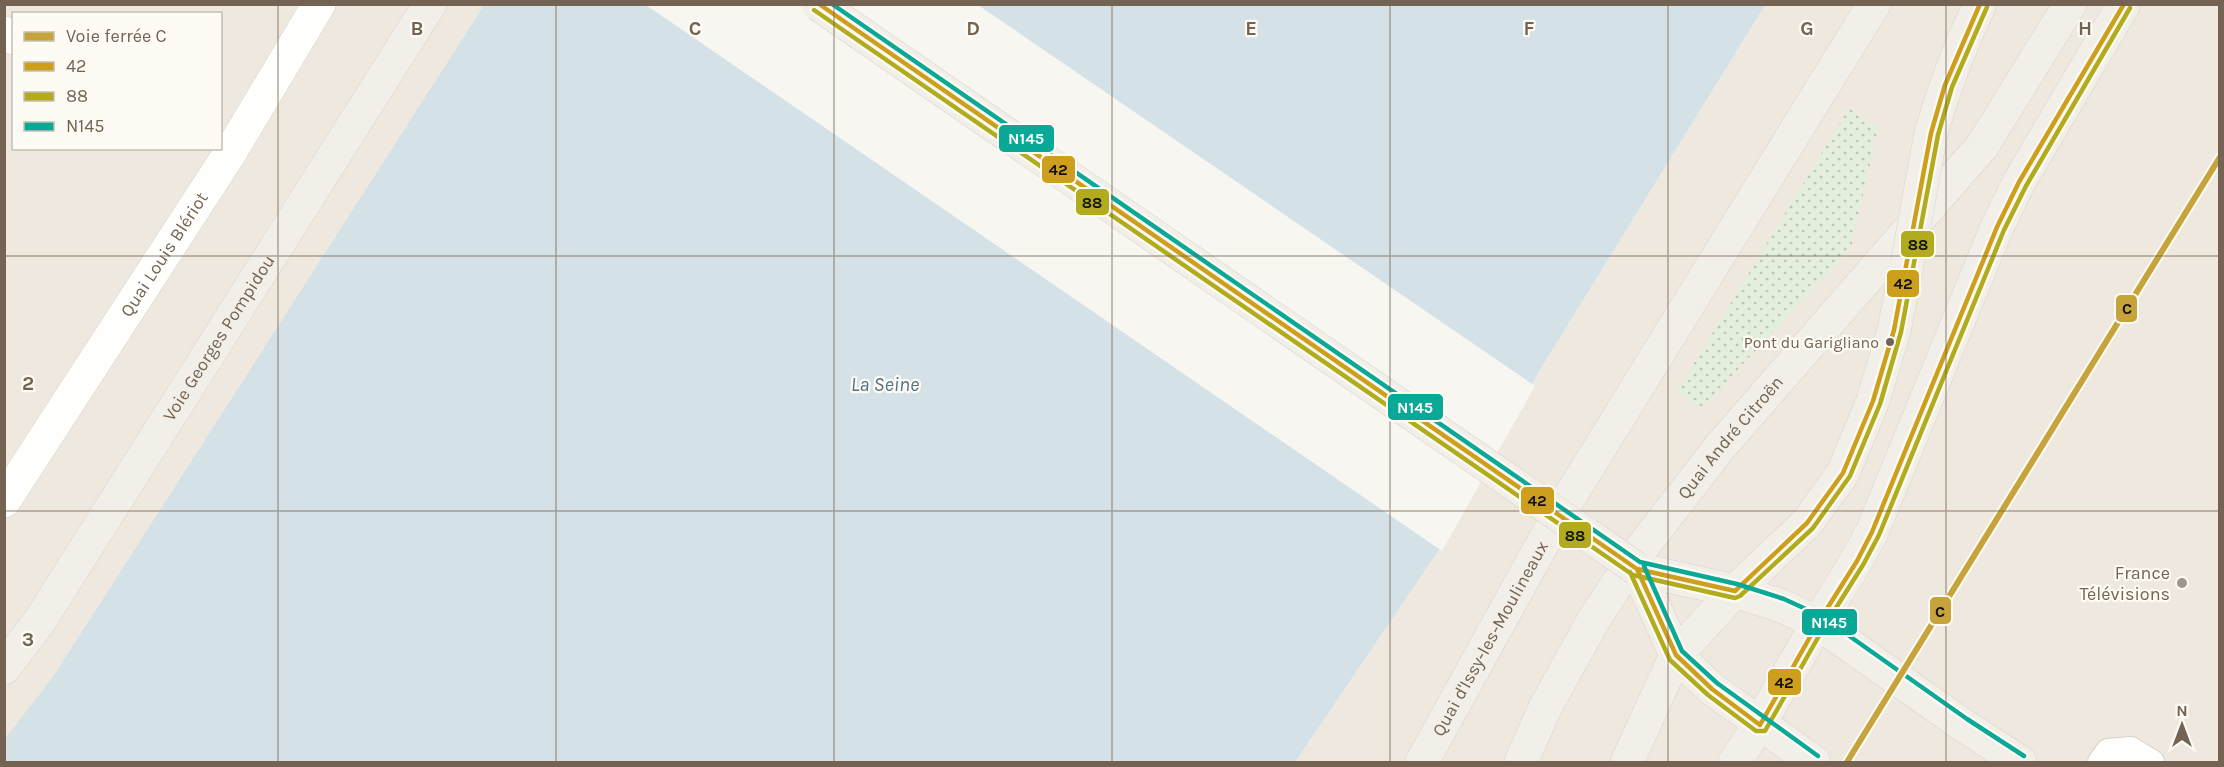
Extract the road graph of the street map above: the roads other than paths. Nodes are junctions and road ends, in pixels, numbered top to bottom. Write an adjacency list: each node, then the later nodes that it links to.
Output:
1 (319, 4): 8 (street, Quai Louis Blériot)
2 (430, 4): 14 (main road, Voie Georges Pompidou)
3 (818, 4): 10 (main road, bridge)
4 (1874, 4): 16 (main road, Quai d'Issy-les-Moulineaux)
5 (1980, 4): 11 (main road, bridge)
6 (2070, 4): 10 (main road, Quai André Citroën)
7 (2124, 4): 12 (main road)
8 (221, 152): 9 (street, Quai Louis Blériot)
9 (4, 501)
10 (1636, 564): 11 (main road); 13 (main road); 17 (main road)
11 (1735, 591): 12 (main road); 13 (main road)
12 (1818, 623): 15 (main road); 21 (main road)
13 (1676, 655): 15 (main road); 18 (main road)
14 (4, 668)
15 (1760, 726): 19 (main road); 20 (main road)
16 (1422, 762)
17 (1521, 762)
18 (1627, 762)
19 (1735, 762)
20 (1814, 762)
21 (2020, 762)
22 (2100, 762): 23 (lane)
23 (2152, 762)

